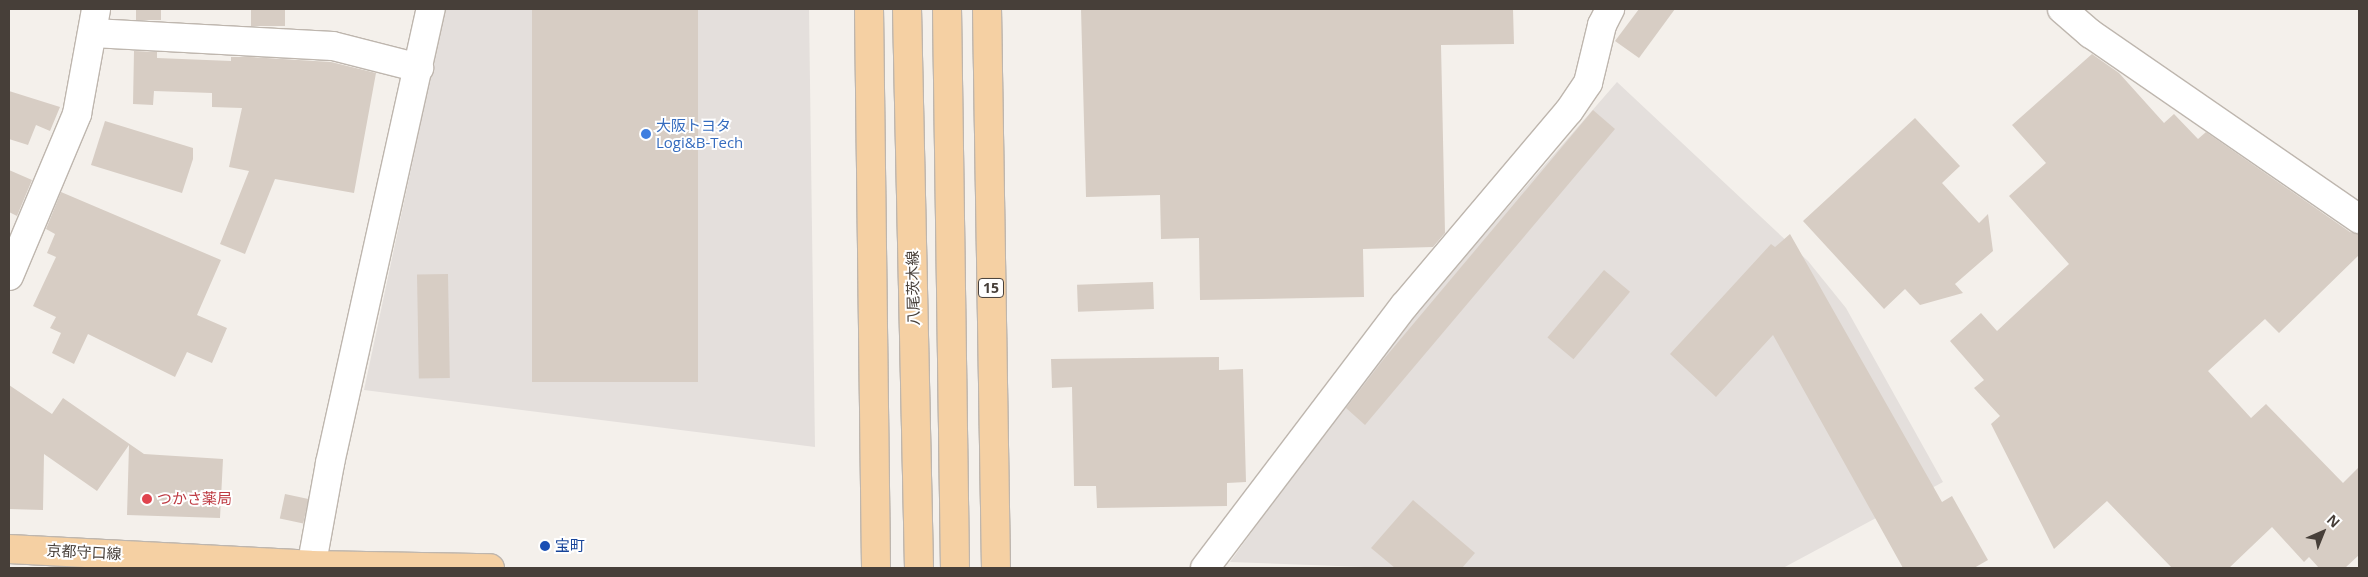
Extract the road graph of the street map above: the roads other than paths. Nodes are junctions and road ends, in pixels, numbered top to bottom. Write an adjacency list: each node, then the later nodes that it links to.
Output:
1 (431, 9): 9 (street)
2 (869, 9): 15 (main road)
3 (907, 9): 16 (main road, 八尾茨木線)
4 (947, 9): 17 (main road)
5 (987, 9): 18 (main road, 15)
6 (1610, 9): 19 (street)
7 (2062, 9): 10 (street)
8 (95, 21): 9 (street); 11 (street)
9 (419, 68): 13 (street)
10 (2359, 219)
11 (9, 276)
12 (9, 549): 13 (main road, 京都守口線)
13 (311, 567): 14 (main road, 京都守口線)
14 (490, 568)
15 (876, 568)
16 (919, 568)
17 (956, 568)
18 (996, 568)
19 (1206, 568)

